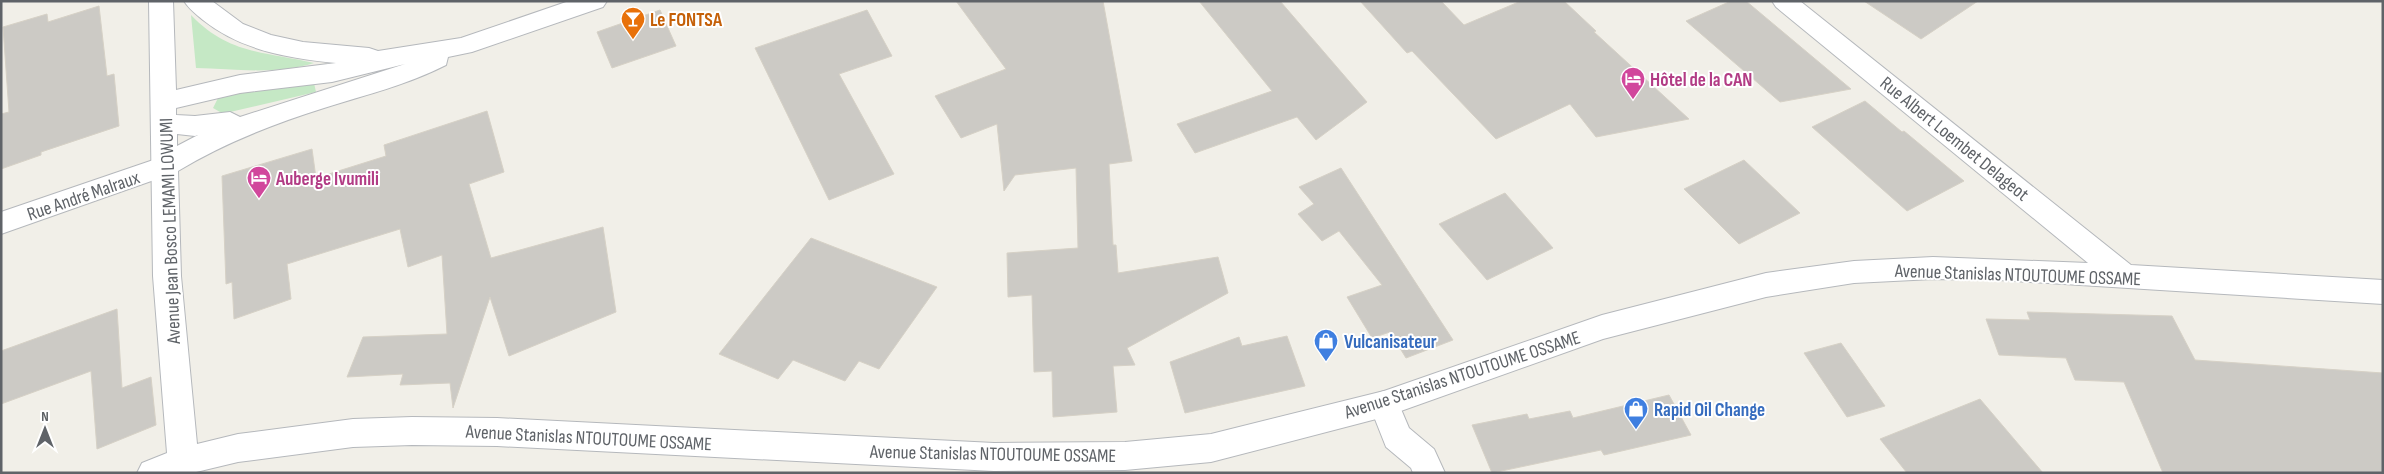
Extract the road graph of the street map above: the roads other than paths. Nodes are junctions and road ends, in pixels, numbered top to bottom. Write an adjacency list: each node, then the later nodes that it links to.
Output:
1 (161, 1): 7 (street, Avenue Jean Bosco LEMAMI LOWUMI)
2 (196, 1): 6 (street)
3 (596, 1): 5 (street)
4 (1784, 1): 11 (street, Rue Albert Loembet Delageot)
5 (462, 46): 6 (street); 8 (street)
6 (383, 59): 7 (street)
7 (164, 112): 8 (street); 9 (street, Avenue Jean Bosco LEMAMI LOWUMI)
8 (278, 115): 9 (street, Rue André Malraux)
9 (164, 166): 10 (street, Rue André Malraux); 14 (street, Avenue Jean Bosco LEMAMI LOWUMI)
10 (1, 223)
11 (2124, 276): 12 (street, Avenue Stanislas NTOUTOUME OSSAME); 13 (street, Avenue Stanislas NTOUTOUME OSSAME)
12 (2383, 292)
13 (1384, 404): 14 (street, Avenue Stanislas NTOUTOUME OSSAME); 16 (street)
14 (183, 461): 15 (street, Avenue Stanislas NTOUTOUME OSSAME)
15 (153, 473)
16 (1429, 473)

